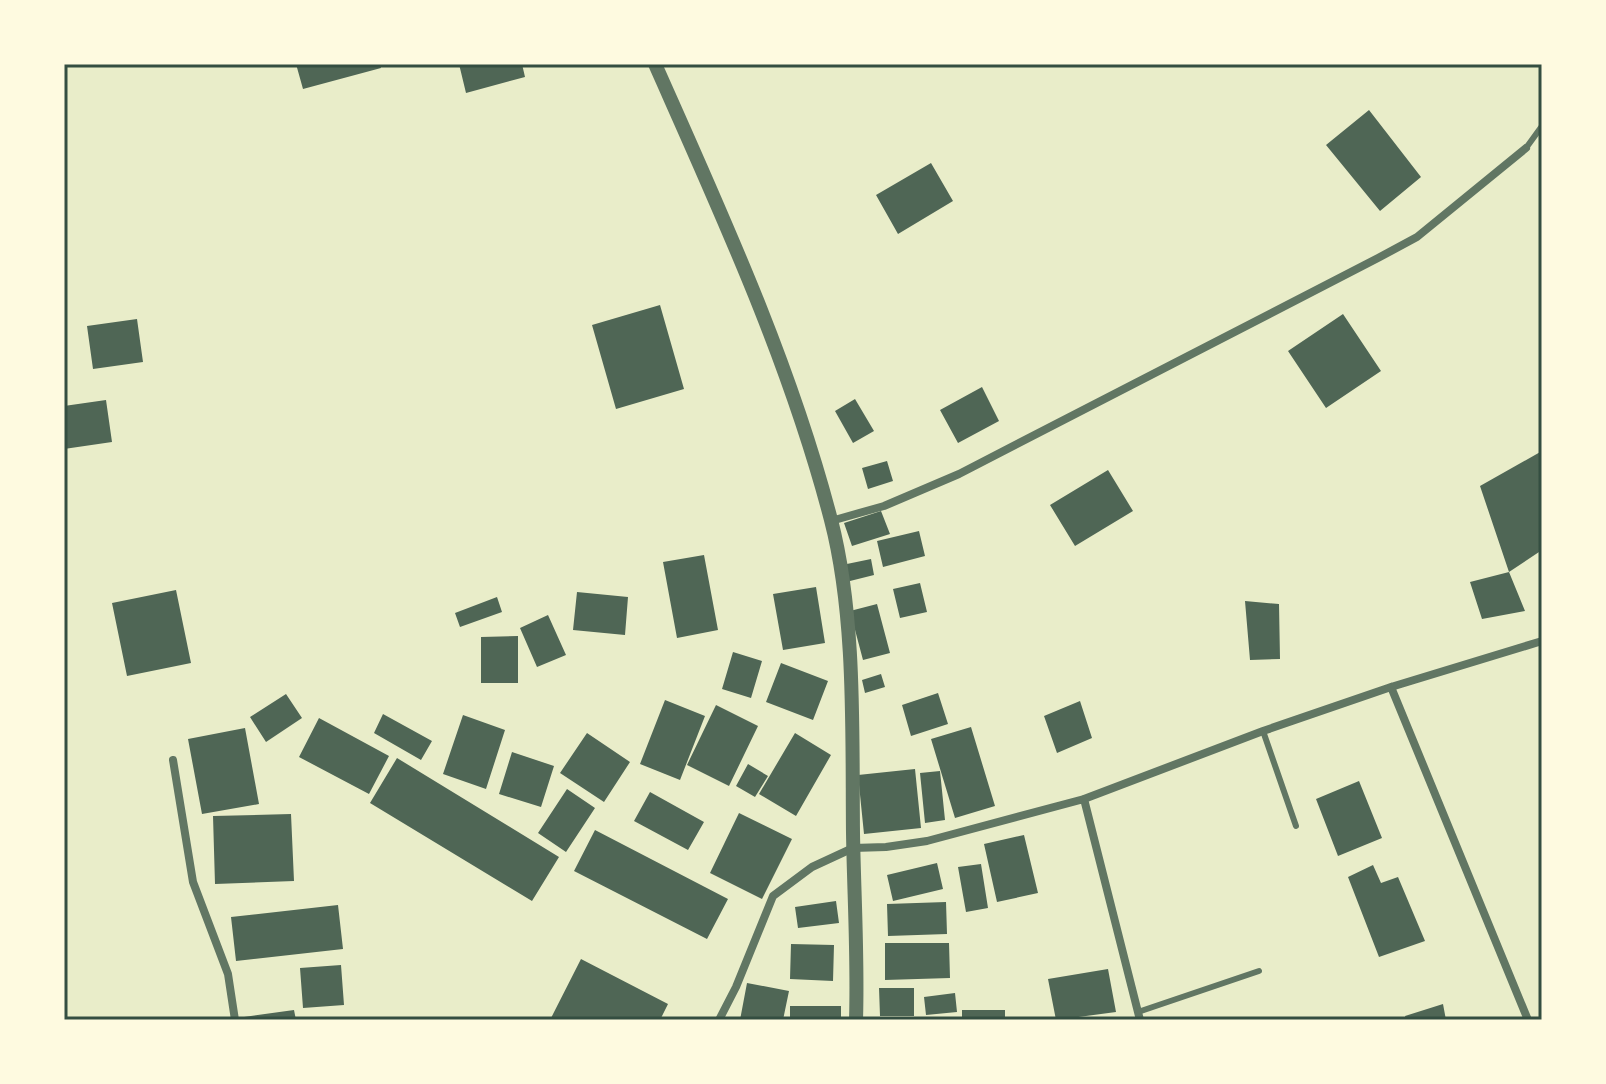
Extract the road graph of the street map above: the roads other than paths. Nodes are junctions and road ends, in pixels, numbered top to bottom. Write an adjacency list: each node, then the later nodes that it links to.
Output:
1 (655, 64): 4 (street)
2 (1542, 126): 3 (lane)
3 (1526, 148): 4 (street)
4 (831, 521): 11 (street)
5 (1542, 641): 6 (street)
6 (1391, 687): 7 (street); 17 (street)
7 (1263, 731): 9 (street); 10 (lane)
8 (173, 760): 14 (street)
9 (1084, 799): 11 (street); 13 (street)
10 (1296, 826)
11 (853, 848): 15 (street); 16 (street)
12 (1259, 971): 13 (lane)
13 (1139, 1016)
14 (235, 1020)
15 (719, 1020)
16 (856, 1020)
17 (1528, 1020)

